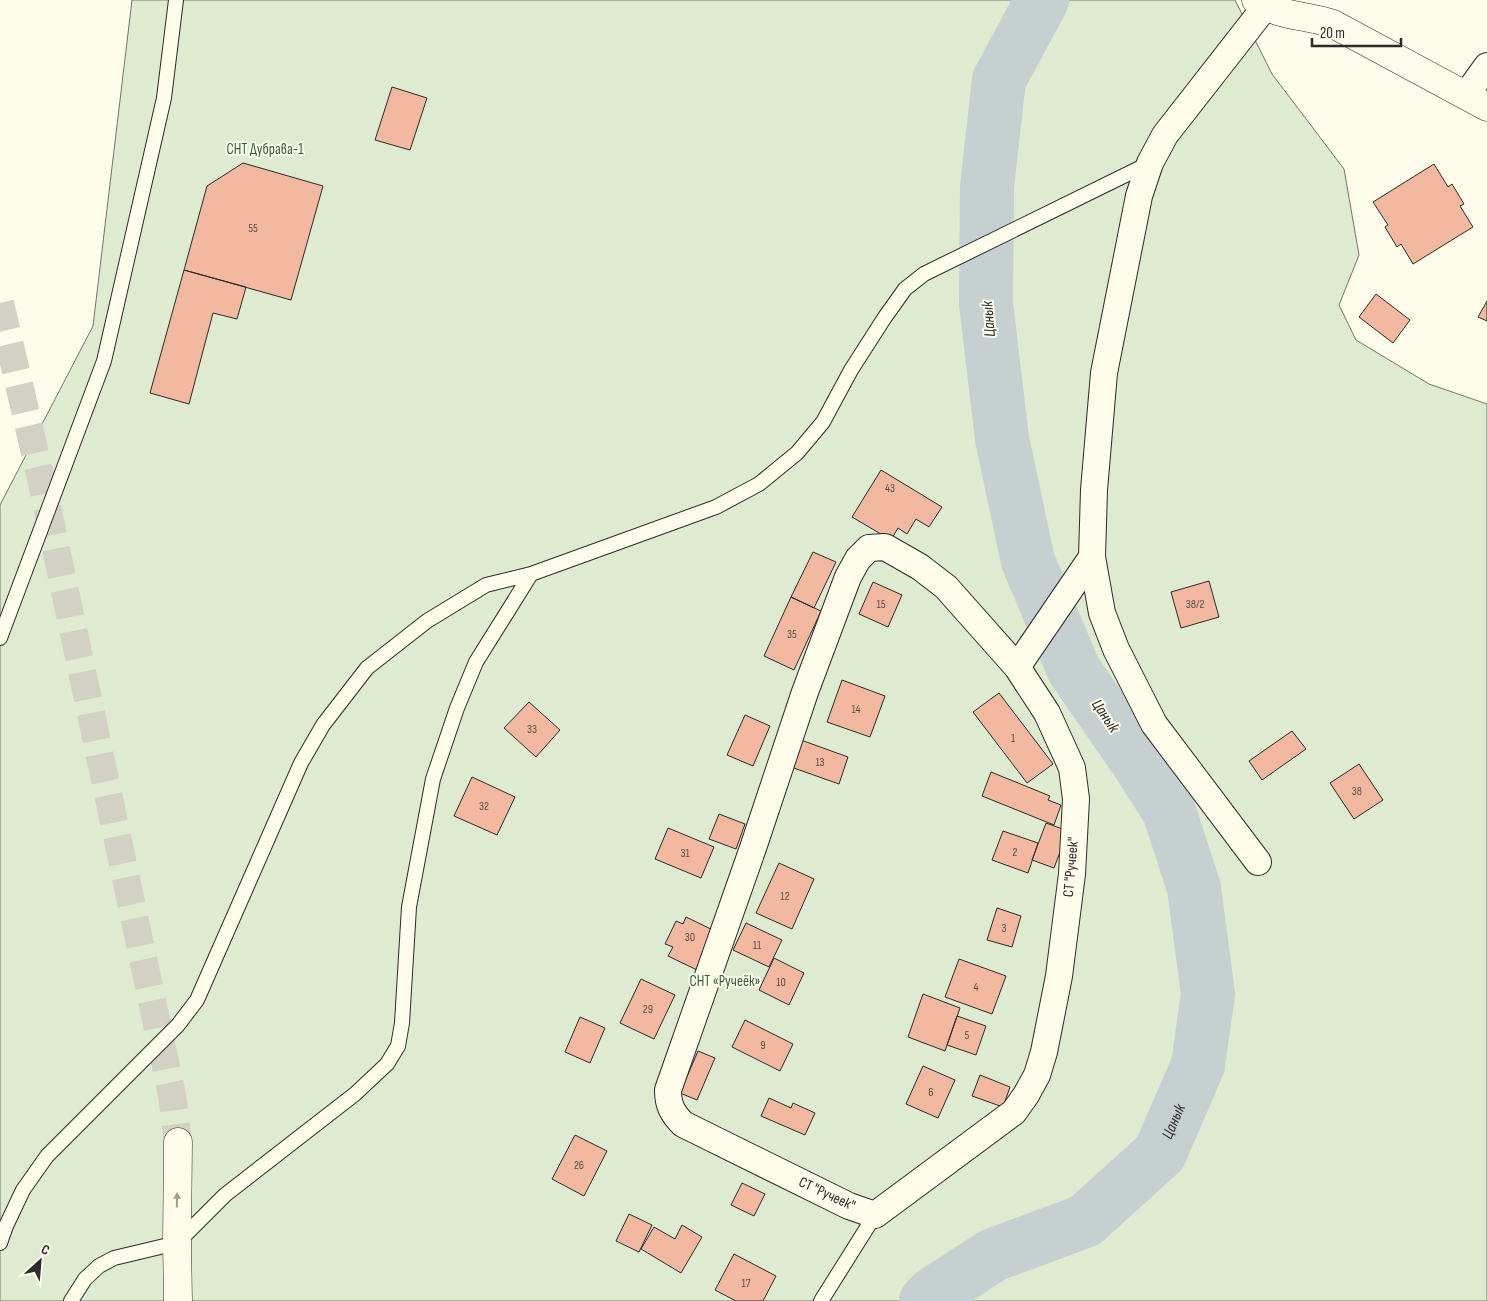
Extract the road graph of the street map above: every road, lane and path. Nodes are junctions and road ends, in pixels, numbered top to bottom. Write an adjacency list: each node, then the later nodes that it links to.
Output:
1 (176, 0): 8 (lane)
2 (1260, 3): 4 (street); 5 (street)
3 (1487, 66): 4 (street)
4 (1477, 101)
5 (1150, 163): 6 (street); 7 (lane)
6 (1092, 557): 9 (street); 10 (street)
7 (531, 574): 13 (lane); 14 (lane)
8 (0, 638)
9 (1017, 667): 12 (street, СТ "Ручеек"); 12 (street, СТ "Ручеек")
10 (1258, 862)
11 (178, 1142): 14 (street, one-way to 11)
12 (875, 1214): 17 (lane)
13 (0, 1243)
14 (177, 1243): 15 (lane); 16 (street)
15 (71, 1301)
16 (178, 1301)
17 (820, 1301)

